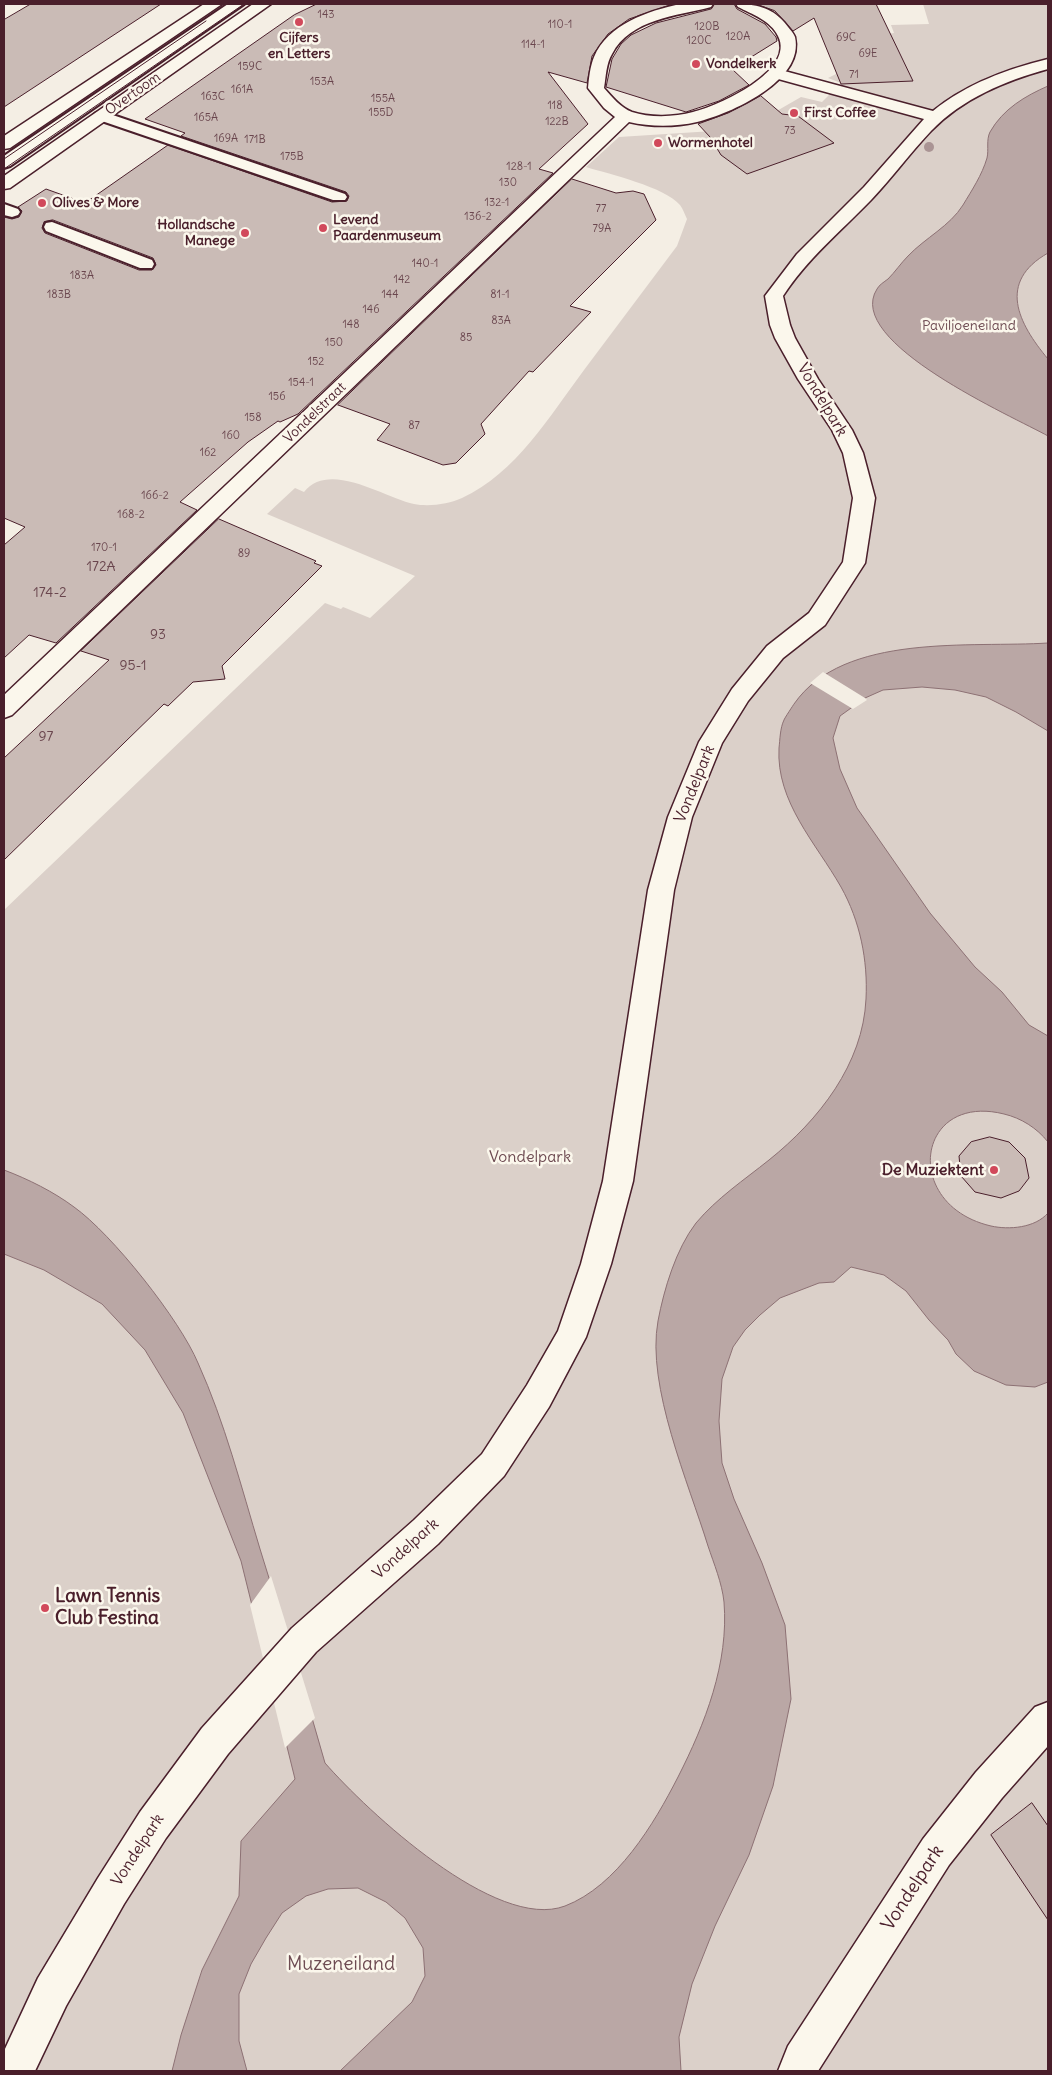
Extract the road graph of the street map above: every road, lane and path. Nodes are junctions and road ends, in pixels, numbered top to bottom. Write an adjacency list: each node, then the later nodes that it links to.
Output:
1 (214, 4): 11 (street, Overtoom)
2 (237, 4): 12 (lane, Overtoom)
3 (262, 4): 8 (street, Overtoom)
4 (705, 4): 9 (street)
5 (744, 4): 7 (street)
6 (1048, 64): 10 (street, Vondelpark)
7 (777, 74): 9 (street); 10 (street)
8 (101, 116): 13 (street, Overtoom); 14 (lane)
9 (626, 116): 19 (street, Vondelstraat)
10 (936, 116): 21 (street, Vondelpark)
11 (4, 144)
12 (4, 164)
13 (4, 184)
14 (339, 197)
15 (52, 227): 16 (lane)
16 (81, 239): 17 (lane); 18 (lane)
17 (64, 251)
18 (146, 264)
19 (4, 708)
20 (1048, 1720): 22 (street, Vondelpark)
21 (15, 2071)
22 (798, 2071)

